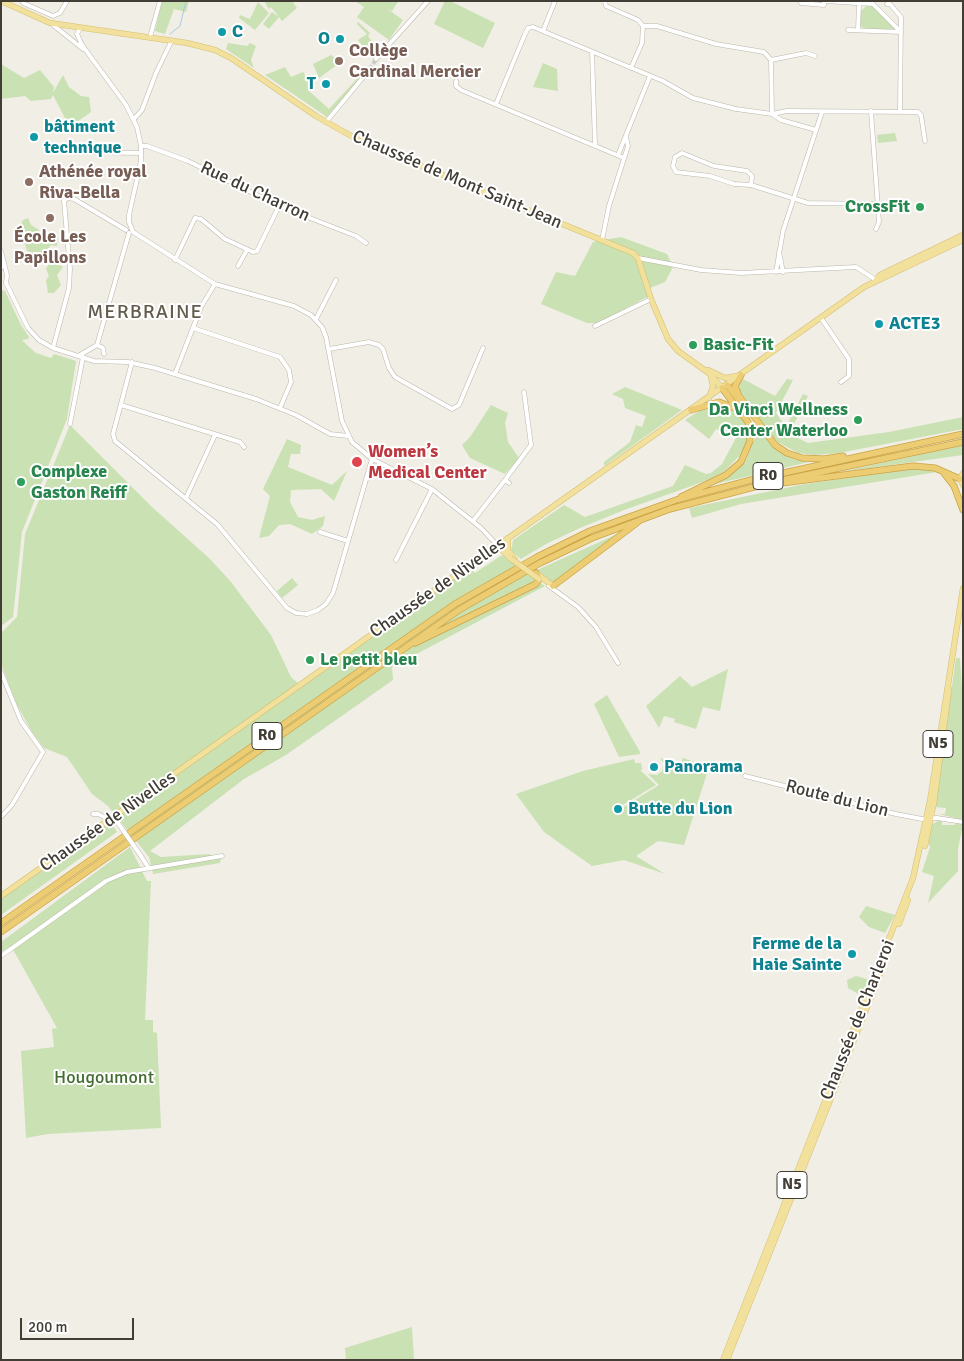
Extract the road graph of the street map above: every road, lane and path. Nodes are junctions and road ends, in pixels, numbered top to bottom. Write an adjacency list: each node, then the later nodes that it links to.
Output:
1 (1, 1): 13 (main road, Chaussée de Mont Saint-Jean)
2 (67, 1): 7 (street)
3 (160, 1): 23 (street)
4 (428, 1): 28 (street)
5 (555, 1): 20 (street)
6 (605, 1): 16 (street)
7 (23, 2): 13 (street)
8 (824, 2): 9 (street); 10 (street)
9 (847, 2): 11 (street)
10 (802, 3)
11 (859, 4): 19 (street); 21 (street)
12 (887, 4): 21 (street)
13 (20, 10): 14 (main road, Chaussée de Mont Saint-Jean)
14 (50, 23): 15 (main road, Chaussée de Mont Saint-Jean); 22 (street)
15 (71, 26): 17 (main road, Chaussée de Mont Saint-Jean); 22 (street)
16 (643, 26): 29 (street); 30 (street)
17 (80, 28): 23 (main road, Chaussée de Mont Saint-Jean); 26 (street)
18 (848, 30): 19 (street)
19 (858, 30): 21 (street)
20 (543, 31): 25 (street); 34 (street)
21 (901, 32): 36 (street)
22 (69, 36): 26 (street)
23 (150, 37): 24 (main road, Chaussée de Mont Saint-Jean)
24 (172, 40): 39 (street); 40 (main road, Chaussée de Mont Saint-Jean)
25 (592, 52): 30 (street); 44 (street)
26 (89, 56): 39 (street)
27 (815, 56): 29 (street)
28 (376, 59)
29 (772, 60): 38 (street)
30 (631, 68): 32 (street)
31 (370, 69): 40 (street)
32 (650, 76): 38 (street); 42 (street)
33 (456, 81): 34 (street)
34 (496, 104): 44 (street)
35 (870, 111): 36 (street); 37 (street); 54 (street)
36 (900, 111): 43 (street)
37 (822, 112): 38 (street); 41 (street)
38 (772, 114): 41 (street)
39 (134, 119): 45 (street)
40 (326, 122): 59 (main road, Chaussée de Mont Saint-Jean)
41 (816, 130): 53 (street)
42 (626, 137): 48 (street); 49 (street)
43 (925, 141)
44 (595, 145): 48 (street)
45 (141, 146): 47 (street); 55 (street, Rue du Charron)
46 (74, 152): 47 (street)
47 (141, 153): 57 (street)
48 (618, 155): 49 (street)
49 (624, 158): 59 (street)
50 (714, 166): 51 (street); 51 (street); 52 (street)
51 (712, 177): 52 (street)
52 (751, 185): 53 (street)
53 (794, 199): 54 (street); 63 (street)
54 (877, 204): 56 (street)
55 (279, 206): 61 (street, Rue du Charron); 62 (street)
56 (876, 229)
57 (129, 230): 66 (street); 81 (street); 82 (street)
58 (963, 235): 73 (main road, Chaussée de Nivelles)
59 (602, 240): 65 (main road, Chaussée de Mont Saint-Jean)
60 (961, 241): 73 (main road, Chaussée de Nivelles)
61 (366, 244)
62 (247, 250): 66 (street); 67 (street)
63 (779, 252): 69 (street); 70 (street)
64 (2, 254): 68 (street); 74 (street)
65 (638, 258): 69 (street, Chaussée de Mont Saint-Jean); 76 (main road)
66 (175, 260): 75 (street)
67 (238, 266)
68 (1, 268)
69 (776, 272): 70 (street, Chaussée de Mont Saint-Jean)
70 (783, 272): 73 (street, Chaussée de Mont Saint-Jean)
71 (1, 277): 74 (street)
72 (336, 280): 78 (street)
73 (876, 280): 77 (main road, Chaussée de Nivelles)
74 (4, 282): 82 (street)
75 (215, 284): 78 (street); 80 (street)
76 (651, 299): 79 (street); 92 (main road)
77 (821, 318): 96 (main road, Chaussée de Nivelles); 97 (street)
78 (316, 319): 84 (street)
79 (595, 326)
80 (193, 328): 93 (street); 102 (street)
81 (99, 345): 85 (street); 86 (street)
82 (53, 348): 87 (street)
83 (482, 348): 84 (street)
84 (329, 349): 109 (street)
85 (89, 350): 87 (street); 88 (street)
86 (104, 354): 89 (street); 90 (street)
87 (81, 356): 88 (street); 106 (street)
88 (90, 359): 89 (street)
89 (98, 361): 90 (street)
90 (114, 362): 91 (street)
91 (132, 362): 93 (street); 101 (street)
92 (700, 368): 94 (main road); 95 (main road)
93 (175, 374): 102 (street)
94 (710, 374): 98 (main road); 100 (main road)
95 (718, 375): 96 (main road); 98 (main road)
96 (740, 375): 98 (main road, Chaussée de Nivelles); 105 (highway)
97 (842, 382)
98 (724, 386): 100 (main road, Chaussée de Nivelles); 104 (highway); 105 (highway)
99 (524, 392): 123 (street)
100 (709, 398): 103 (main road, Chaussée de Nivelles)
101 (121, 405): 108 (street); 119 (street)
102 (280, 408): 109 (street)
103 (691, 410): 104 (highway); 125 (main road, Chaussée de Nivelles)
104 (741, 412): 120 (highway)
105 (751, 414): 112 (highway)
106 (70, 424)
107 (963, 434): 112 (highway, R0)
108 (215, 435): 111 (street); 119 (street)
109 (348, 436): 113 (street)
110 (963, 442): 116 (highway, R0)
111 (244, 446)
112 (859, 456): 120 (highway, R0)
113 (372, 459): 118 (street); 126 (street)
114 (940, 470): 116 (highway); 117 (highway); 121 (highway)
115 (963, 473): 117 (main road)
116 (772, 482): 122 (highway, R0)
117 (961, 482)
118 (432, 489): 123 (street); 129 (street)
119 (186, 498): 126 (street)
120 (678, 499): 145 (highway, R0)
121 (963, 510)
122 (642, 519): 131 (highway); 133 (highway, R0)
123 (473, 521): 127 (street)
124 (320, 532): 126 (street)
125 (508, 538): 127 (main road, Chaussée de Nivelles); 128 (main road)
126 (348, 541)
127 (498, 546): 128 (main road); 139 (main road, Chaussée de Nivelles)
128 (512, 558): 130 (main road, bridge)
129 (396, 560)
130 (538, 576): 131 (main road); 133 (highway)
131 (551, 586): 134 (street)
132 (963, 588): 140 (main road, Chaussée de Charleroi / N5)
133 (408, 646): 146 (highway, R0)
134 (618, 663)
135 (1, 672): 138 (street)
136 (745, 776): 140 (street, Route du Lion)
137 (92, 814): 139 (street)
138 (1, 818)
139 (112, 818): 143 (street, bridge); 144 (main road, Chaussée de Nivelles)
140 (929, 819): 141 (street, Route du Lion); 148 (main road, Chaussée de Charleroi / N5); 149 (main road, Chaussée de Charleroi / N5)
141 (963, 822)
142 (222, 856): 143 (street)
143 (148, 867): 147 (street)
144 (1, 896)
145 (1, 923)
146 (1, 932)
147 (1, 956)
148 (723, 1360)
149 (727, 1360)

